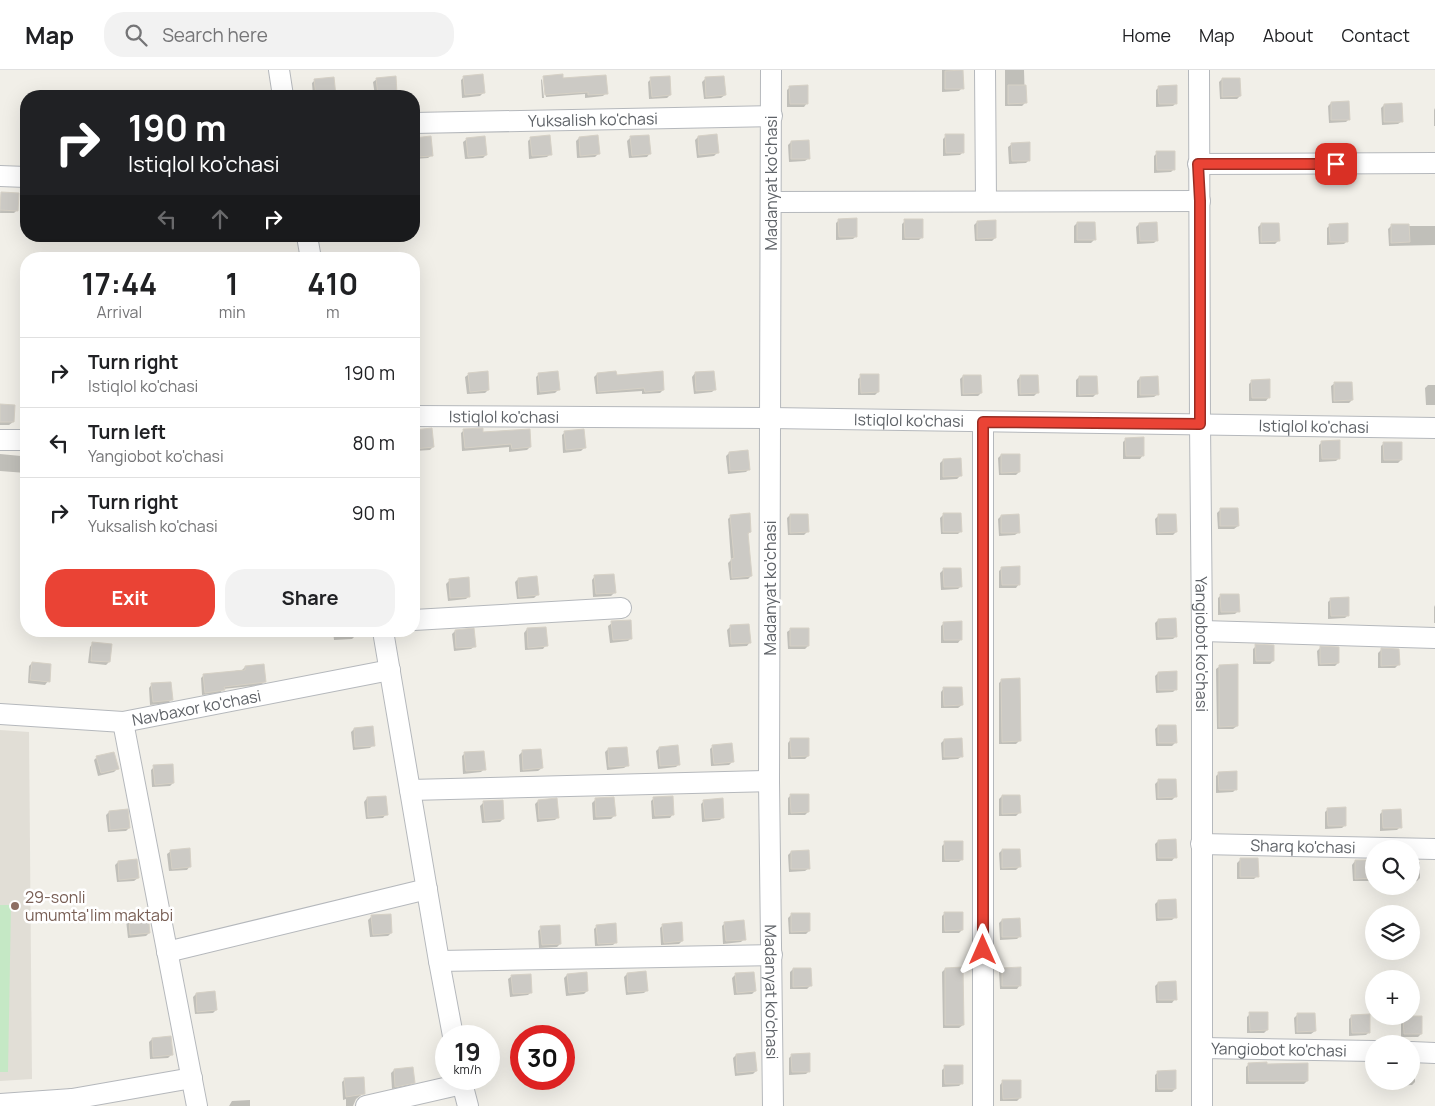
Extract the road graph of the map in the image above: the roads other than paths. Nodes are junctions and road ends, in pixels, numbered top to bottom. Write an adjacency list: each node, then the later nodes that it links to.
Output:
1 (279, 70): 5 (street)
2 (771, 70): 6 (street, Madanyat ko'chasi)
3 (985, 70): 12 (street)
4 (1199, 70): 9 (street, Yangiobot ko'chasi)
5 (283, 90)
6 (772, 116): 7 (street, Yuksalish ko'chasi); 14 (street, Madanyat ko'chasi)
7 (420, 123)
8 (1435, 163): 9 (street)
9 (1198, 164): 13 (street, Yangiobot ko'chasi)
10 (0, 176): 11 (street)
11 (20, 177)
12 (986, 200): 13 (street); 14 (street)
13 (1200, 201): 18 (street, Yangiobot ko'chasi)
14 (772, 202): 16 (street, Madanyat ko'chasi)
15 (420, 416): 16 (street, Istiqlol ko'chasi)
16 (771, 418): 17 (street, Istiqlol ko'chasi); 30 (street, Madanyat ko'chasi)
17 (983, 422): 18 (street, Istiqlol ko'chasi); 52 (street)
18 (1200, 424): 19 (street, Istiqlol ko'chasi); 24 (street, Yangiobot ko'chasi)
19 (1435, 428)
20 (0, 440): 21 (street)
21 (20, 440)
22 (621, 608): 23 (street)
23 (420, 620)
24 (1202, 631): 26 (street); 32 (street, Yangiobot ko'chasi)
25 (384, 637): 27 (street)
26 (1435, 638)
27 (390, 670): 29 (street, Navbaxor ko'chasi); 31 (street)
28 (0, 714): 29 (street, Navbaxor ko'chasi)
29 (123, 722): 35 (street)
30 (769, 781): 31 (street); 36 (street, Madanyat ko'chasi)
31 (410, 790): 34 (street)
32 (1201, 844): 33 (street, Sharq ko'chasi); 39 (street, Yangiobot ko'chasi)
33 (1435, 849)
34 (427, 889): 35 (street); 37 (street)
35 (167, 952): 43 (street)
36 (772, 955): 37 (street); 51 (street, Madanyat ko'chasi)
37 (439, 962): 38 (street)
38 (451, 1025)
39 (1203, 1048): 40 (street, Yangiobot ko'chasi); 53 (street)
40 (1365, 1051)
41 (1420, 1052): 42 (street)
42 (1435, 1053)
43 (192, 1078): 46 (street); 48 (street)
44 (435, 1089): 49 (street)
45 (464, 1090): 50 (street)
46 (72, 1102): 47 (street)
47 (0, 1104)
48 (197, 1106)
49 (366, 1106)
50 (468, 1106)
51 (773, 1106)
52 (983, 1106)
53 (1202, 1106)

